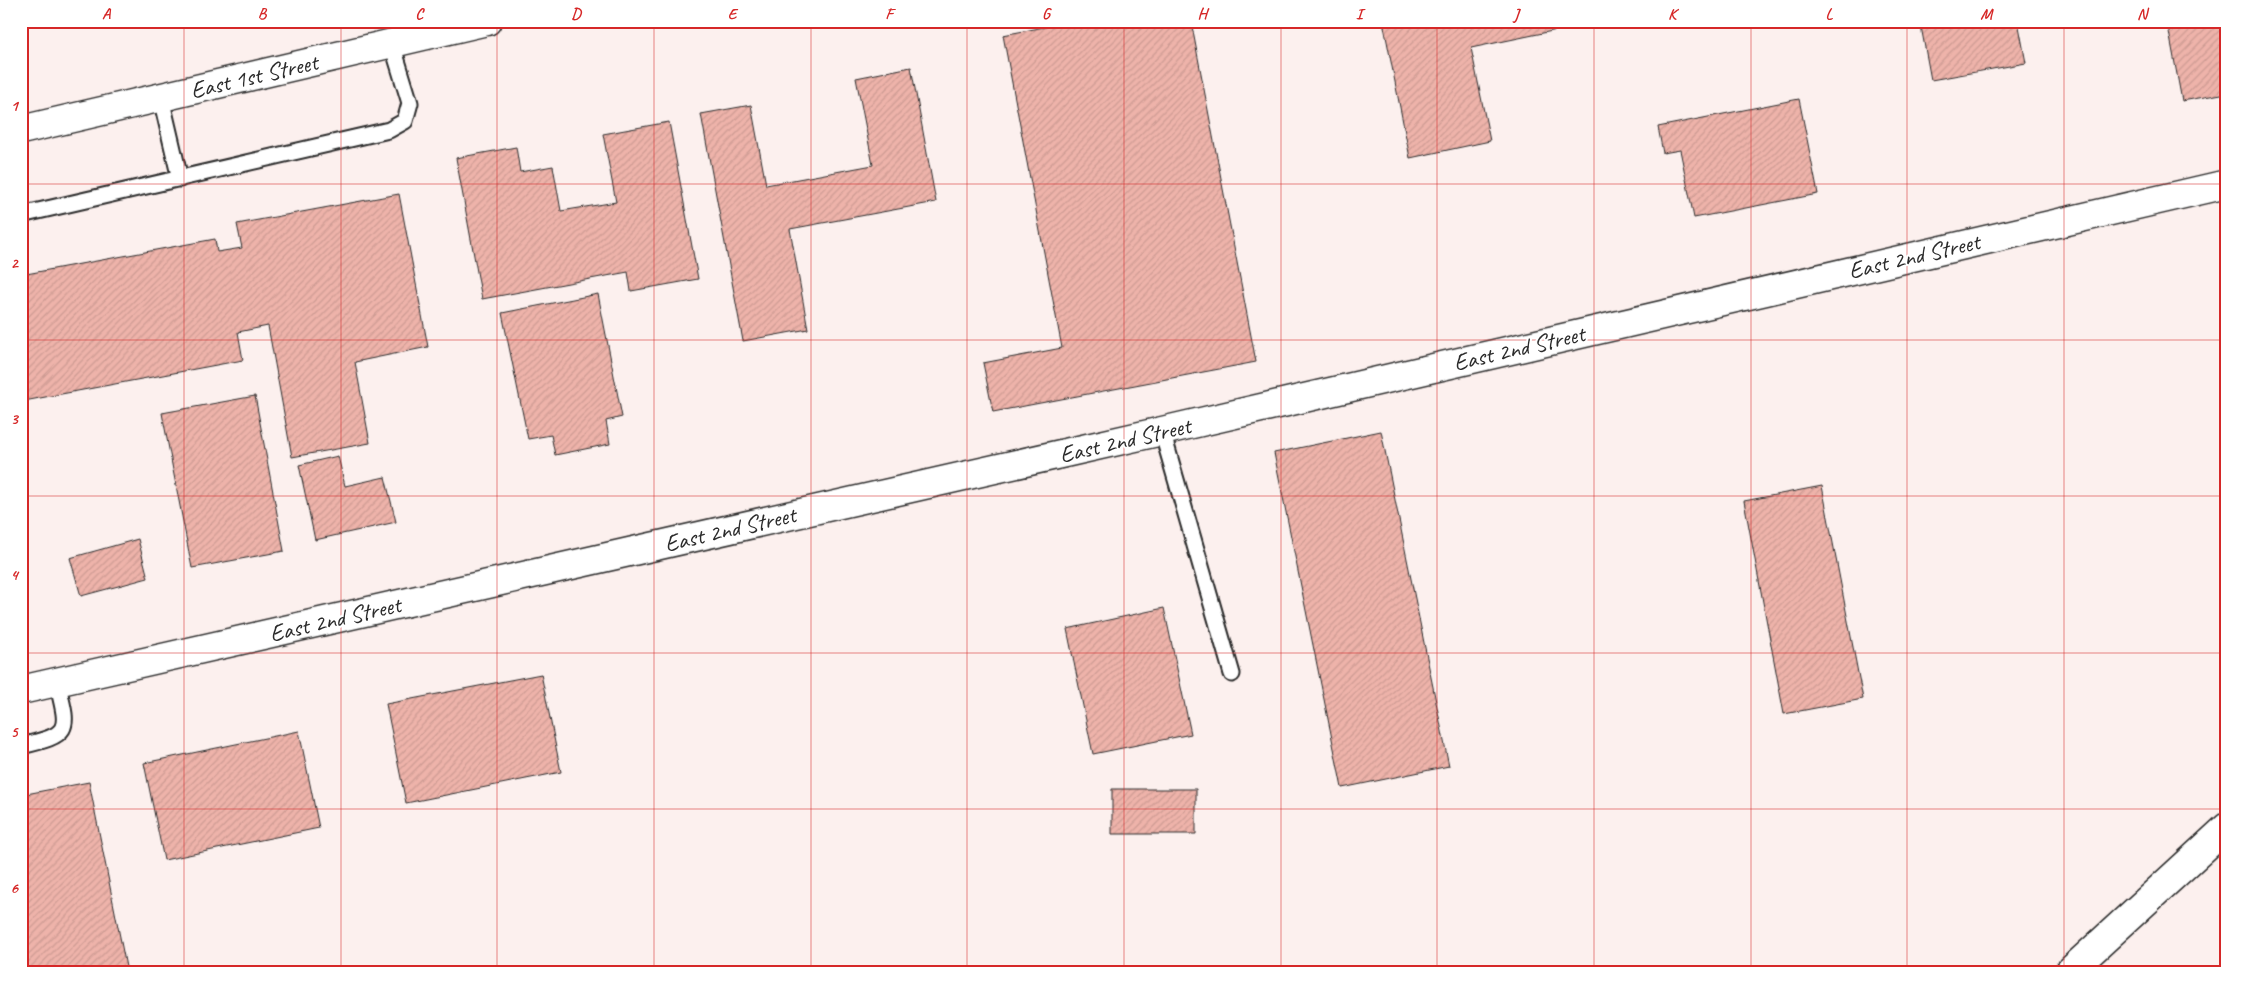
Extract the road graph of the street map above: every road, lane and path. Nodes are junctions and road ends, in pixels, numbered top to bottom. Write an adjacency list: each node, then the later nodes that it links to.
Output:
1 (487, 21): 2 (street, East 1st Street)
2 (392, 44): 3 (street, East 1st Street); 5 (lane)
3 (161, 98): 4 (street, East 1st Street); 5 (lane)
4 (21, 130)
5 (180, 179): 7 (lane)
6 (2227, 184): 8 (street, East 2nd Street)
7 (21, 215)
8 (1162, 431): 9 (lane); 10 (street, East 2nd Street)
9 (1232, 674)
10 (57, 682): 11 (street, East 2nd Street); 12 (lane)
11 (21, 690)
12 (21, 746)
13 (2227, 826): 14 (street)
14 (2069, 972)

